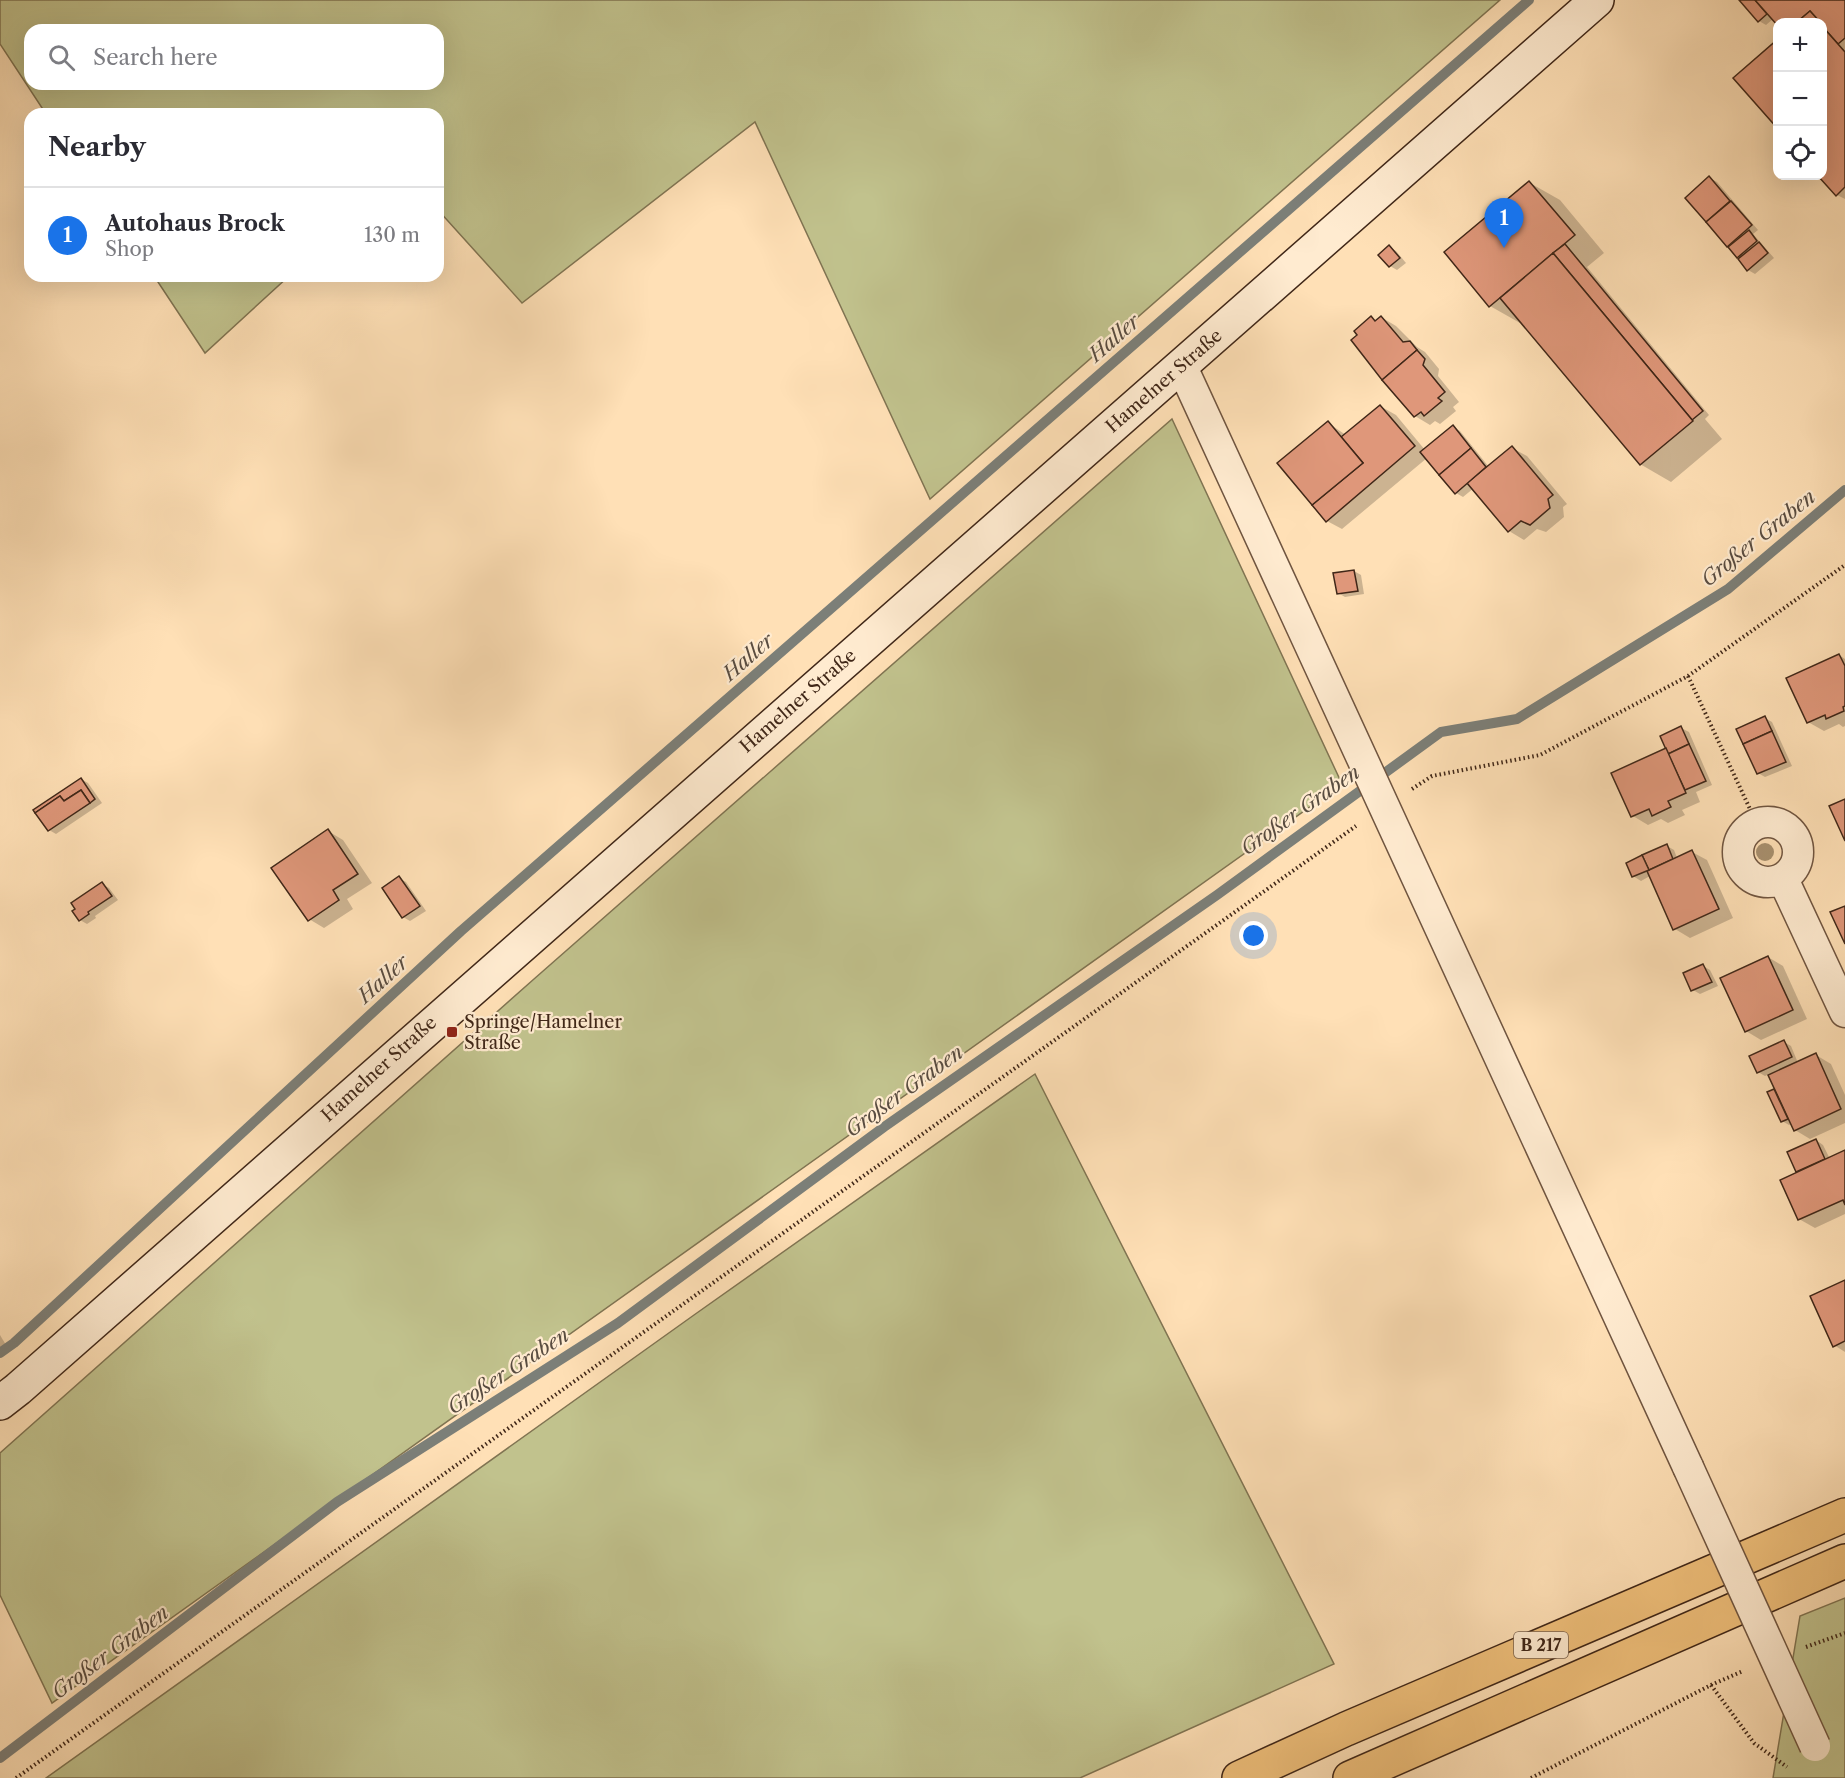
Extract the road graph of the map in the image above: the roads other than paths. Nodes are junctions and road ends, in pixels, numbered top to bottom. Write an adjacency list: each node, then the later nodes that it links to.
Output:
1 (1598, 0): 2 (street, Hamelner Straße)
2 (1182, 366): 5 (street, Hamelner Straße); 8 (street, bridge)
3 (1783, 879): 3 (street); 4 (street)
4 (1845, 1012)
5 (0, 1403)
6 (1845, 1515): 9 (highway, B 217)
7 (1845, 1561): 10 (highway, B 217)
8 (1815, 1746)
9 (1239, 1778)
10 (1350, 1778)

